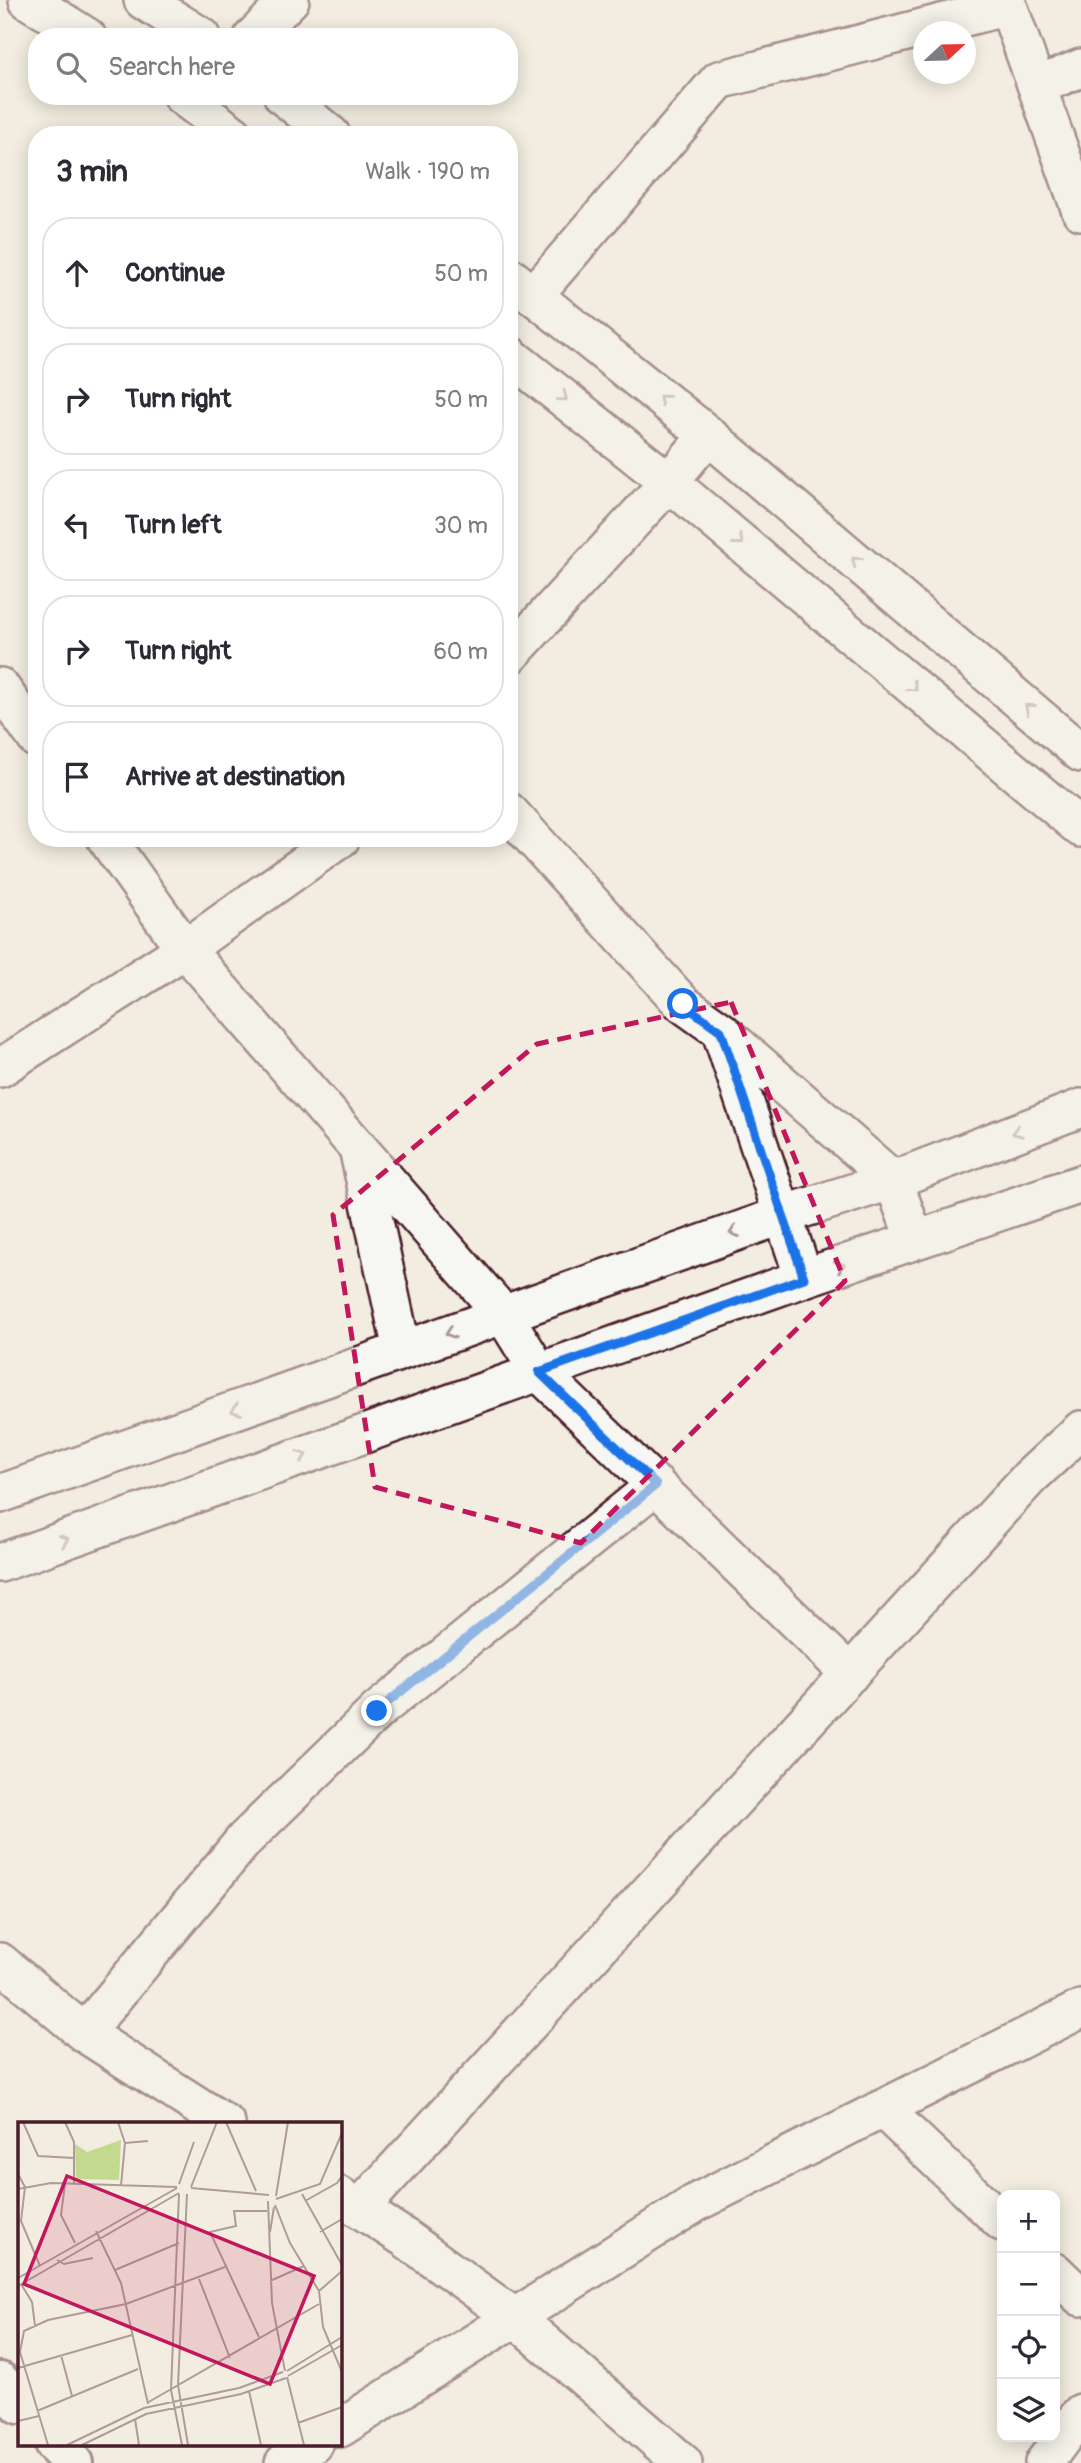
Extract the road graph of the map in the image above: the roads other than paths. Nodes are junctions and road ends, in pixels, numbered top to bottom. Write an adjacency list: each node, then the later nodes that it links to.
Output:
1 (28, 0): 5 (street)
2 (143, 0): 6 (street)
3 (290, 0): 7 (street)
4 (1007, 3): 9 (street); 15 (street)
5 (73, 28)
6 (188, 28)
7 (262, 28)
8 (1081, 68): 9 (street)
9 (1037, 86): 14 (street)
10 (201, 105): 12 (street)
11 (294, 105): 13 (street)
12 (224, 126)
13 (320, 126)
14 (1081, 211)
15 (521, 286): 17 (street, one-way to 15)
16 (518, 362): 18 (street, one-way to 18)
17 (708, 435): 18 (street); 22 (street, one-way to 17)
18 (669, 482): 19 (street); 24 (street, one-way to 24)
19 (518, 646)
20 (0, 687): 21 (street)
21 (28, 726)
22 (1081, 752)
23 (518, 821): 28 (street)
24 (1081, 828)
25 (112, 847): 27 (street)
26 (328, 847): 27 (street)
27 (185, 949): 29 (street); 31 (street)
28 (721, 1031): 32 (street); 34 (street)
29 (0, 1068)
30 (1081, 1108): 32 (street, one-way to 32)
31 (358, 1147): 37 (street); 38 (street)
32 (893, 1180): 34 (street); 35 (street)
33 (1081, 1184): 35 (street)
34 (783, 1215): 36 (street); 37 (street, one-way to 37)
35 (915, 1240): 36 (street, one-way to 35)
36 (804, 1278): 39 (street)
37 (503, 1314): 38 (street, one-way to 38); 39 (street)
38 (402, 1350): 42 (street, one-way to 42)
39 (539, 1372): 41 (street); 43 (street, one-way to 39)
40 (1081, 1430): 44 (street)
41 (656, 1485): 44 (street); 47 (street)
42 (0, 1494)
43 (0, 1563)
44 (850, 1674): 50 (street)
45 (0, 1962): 47 (street)
46 (1081, 2009): 48 (street)
47 (84, 2033): 49 (street)
48 (883, 2109): 51 (street); 54 (street)
49 (224, 2122)
50 (350, 2202): 54 (street)
51 (997, 2217)
52 (1060, 2277): 53 (street)
53 (1081, 2297)
54 (514, 2317): 58 (street); 63 (street)
55 (0, 2382): 56 (main road)
56 (18, 2403)
57 (1081, 2413): 64 (street)
58 (341, 2427)
59 (56, 2446): 61 (main road)
60 (311, 2446): 62 (street)
61 (73, 2463)
62 (284, 2463)
63 (683, 2463)
64 (1044, 2463)

